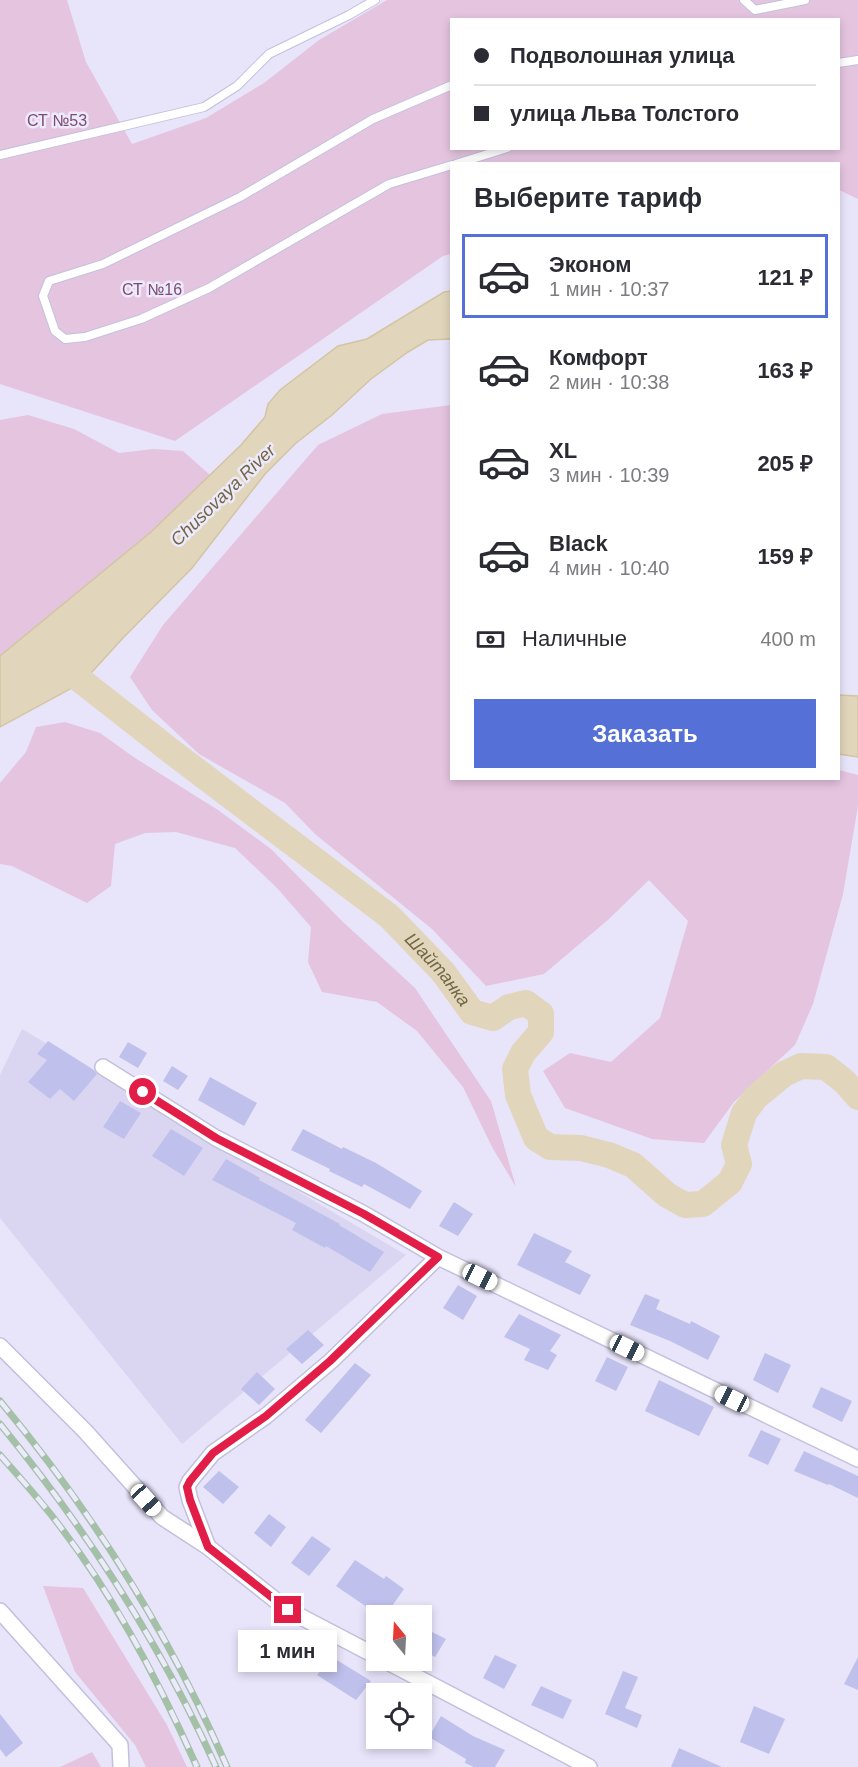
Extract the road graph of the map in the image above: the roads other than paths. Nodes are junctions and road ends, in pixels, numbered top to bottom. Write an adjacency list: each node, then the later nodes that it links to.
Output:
1 (375, 0): 8 (lane)
2 (744, 0): 3 (lane)
3 (805, 0)
4 (858, 60): 5 (lane)
5 (840, 63)
6 (450, 86): 10 (lane)
7 (501, 150): 9 (lane)
8 (0, 155)
9 (462, 162)
10 (450, 166)
11 (103, 1067): 12 (street)
12 (438, 1257): 14 (street); 15 (street)
13 (0, 1346): 15 (street)
14 (858, 1459)
15 (208, 1547): 17 (street)
16 (0, 1611): 19 (street)
17 (366, 1651)
18 (405, 1671): 20 (street)
19 (121, 1767)
20 (589, 1767)

